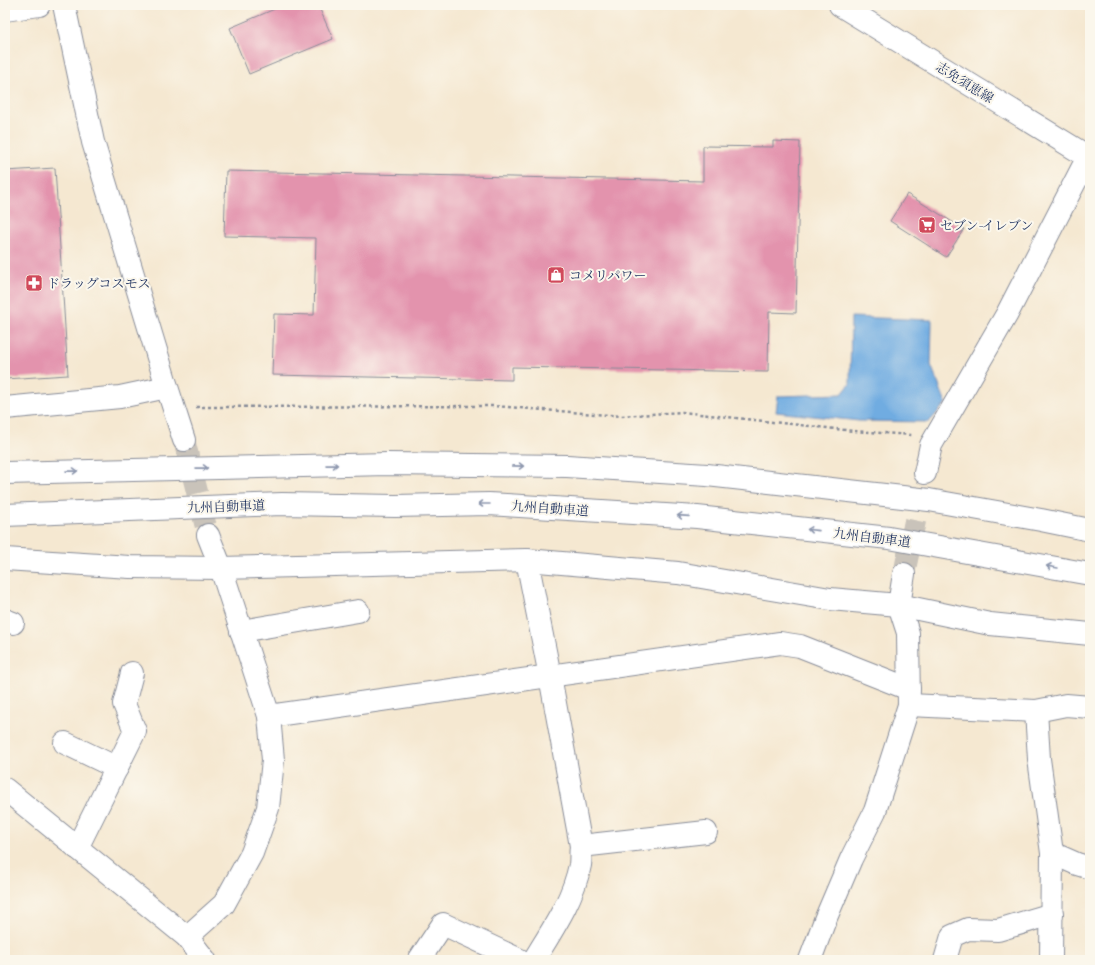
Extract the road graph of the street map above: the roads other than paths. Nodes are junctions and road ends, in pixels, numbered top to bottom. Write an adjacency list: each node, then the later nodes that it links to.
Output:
1 (39, 5): 4 (main road)
2 (64, 5): 6 (main road)
3 (840, 5): 5 (main road, 志免須恵線)
4 (5, 10)
5 (1089, 156): 12 (main road)
6 (167, 387): 7 (main road); 8 (main road)
7 (5, 408)
8 (184, 440)
9 (5, 467): 10 (main road)
10 (39, 471): 11 (main road); 14 (main road, one-way to 14)
11 (5, 473)
12 (925, 473)
13 (5, 515): 20 (main road, 九州自動車道, one-way to 13)
14 (1090, 530)
15 (208, 535): 18 (main road)
16 (5, 559): 18 (main road)
17 (527, 560): 18 (main road); 21 (main road); 26 (main road)
18 (221, 568): 23 (main road)
19 (904, 574): 21 (main road)
20 (1090, 574)
21 (899, 605): 24 (main road); 27 (main road)
22 (358, 611): 23 (main road)
23 (241, 631): 30 (main road)
24 (1090, 634)
25 (132, 673): 32 (main road)
26 (550, 676): 27 (main road); 30 (main road); 35 (main road)
27 (909, 697): 29 (main road); 41 (main road)
28 (1090, 706): 29 (main road)
29 (1036, 711): 37 (main road)
30 (269, 716): 40 (main road)
31 (65, 743): 32 (main road)
32 (117, 768): 36 (main road)
33 (5, 789): 36 (main road)
34 (706, 832): 35 (main road)
35 (580, 846): 45 (main road)
36 (77, 848): 40 (main road)
37 (1052, 853): 38 (main road); 39 (main road)
38 (1090, 868)
39 (1052, 914): 46 (main road); 47 (main road)
40 (187, 937): 42 (main road)
41 (814, 959)
42 (205, 960)
43 (419, 960): 44 (main road)
44 (520, 960)
45 (534, 960)
46 (945, 960)
47 (1051, 960)

